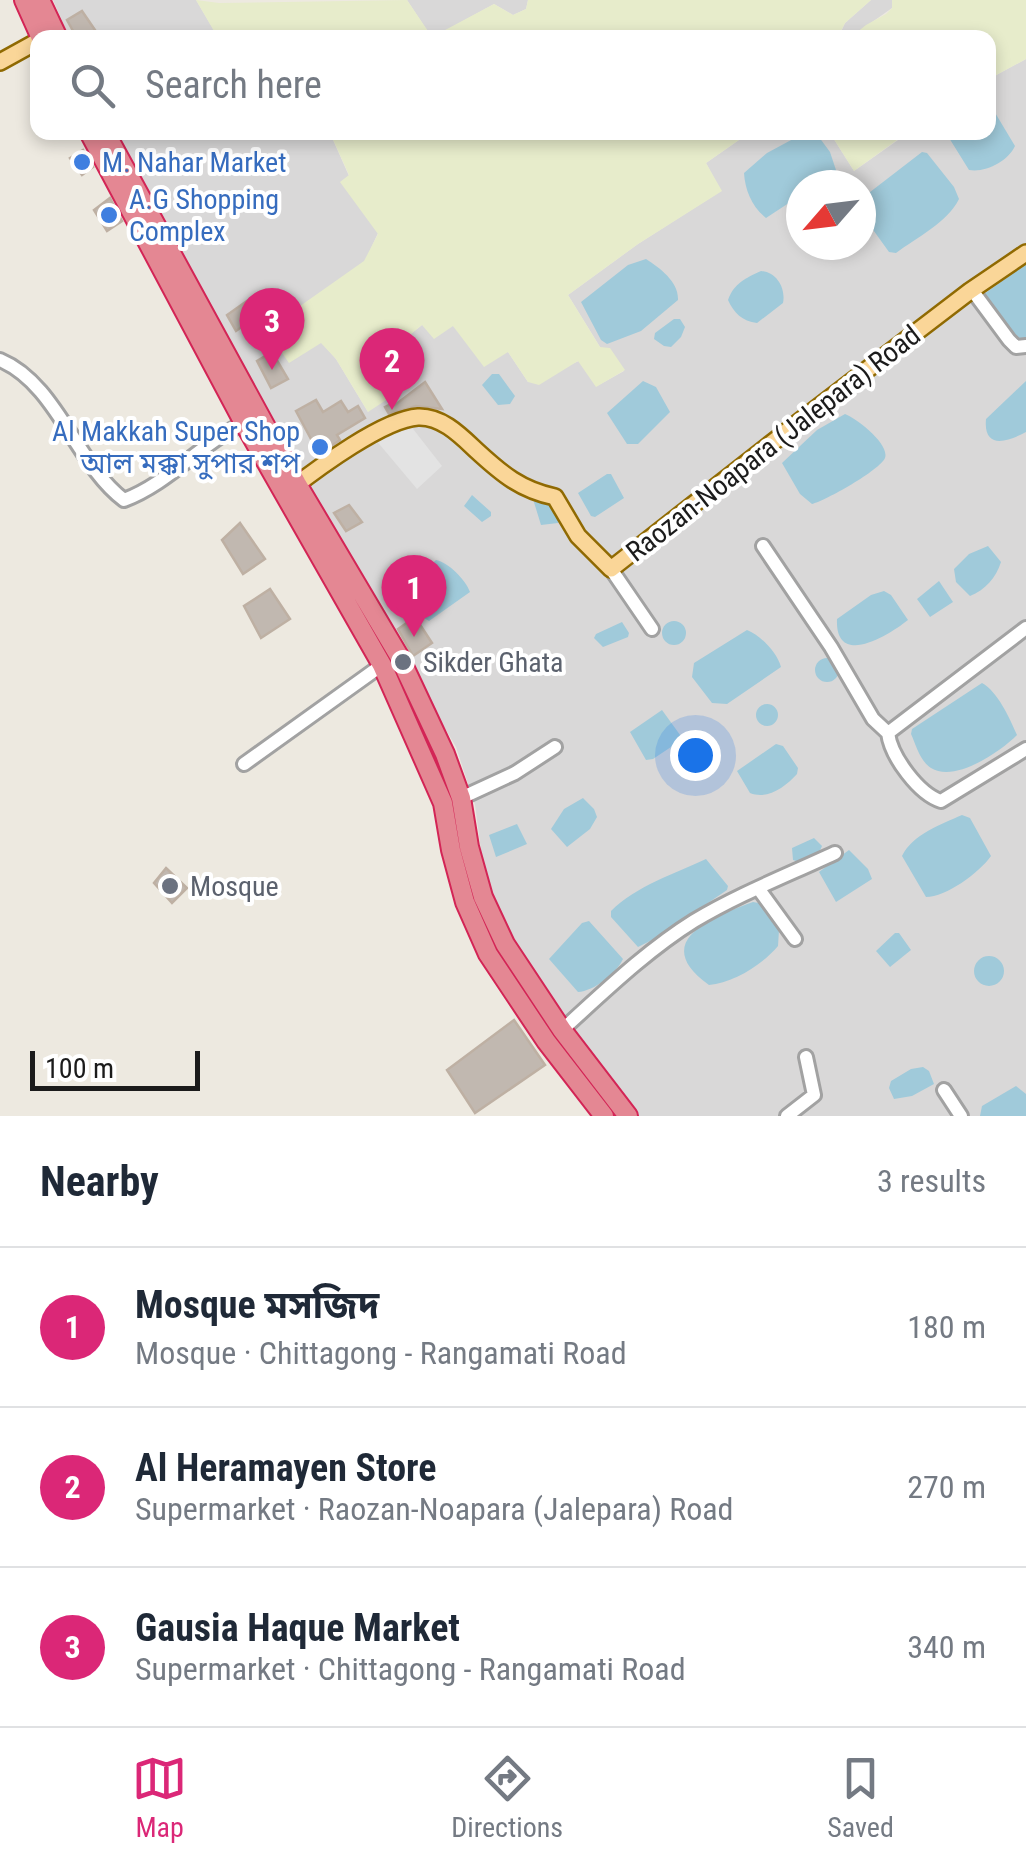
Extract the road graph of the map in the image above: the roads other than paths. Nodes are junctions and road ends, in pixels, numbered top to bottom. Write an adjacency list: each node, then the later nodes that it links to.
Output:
1 (24, 0): 3 (highway)
2 (40, 0): 4 (highway)
3 (35, 30)
4 (54, 30)
5 (30, 45): 6 (main road)
6 (0, 62)
7 (93, 140): 13 (highway)
8 (108, 140): 14 (highway)
9 (1026, 253): 10 (main road, Raozan-Noapara (Jalepara) Road)
10 (972, 290): 11 (street); 16 (main road, Raozan-Noapara (Jalepara) Road)
11 (1026, 346)
12 (3, 364): 13 (street)
13 (244, 423): 14 (highway)
14 (290, 489): 16 (main road, Raozan-Noapara (Jalepara) Road); 19 (highway); 24 (highway)
15 (763, 546): 20 (street)
16 (612, 569): 18 (street)
17 (1026, 628): 20 (street)
18 (652, 629)
19 (382, 665): 23 (street); 31 (highway)
20 (888, 734): 22 (street)
21 (555, 746): 24 (street)
22 (1026, 749)
23 (244, 764)
24 (461, 798): 28 (highway)
25 (834, 853): 26 (street)
26 (758, 888): 27 (street); 28 (street)
27 (796, 939)
28 (562, 1030): 32 (highway)
29 (806, 1056): 33 (street)
30 (944, 1090): 34 (street)
31 (604, 1116)
32 (628, 1116)
33 (787, 1116)
34 (961, 1116)

